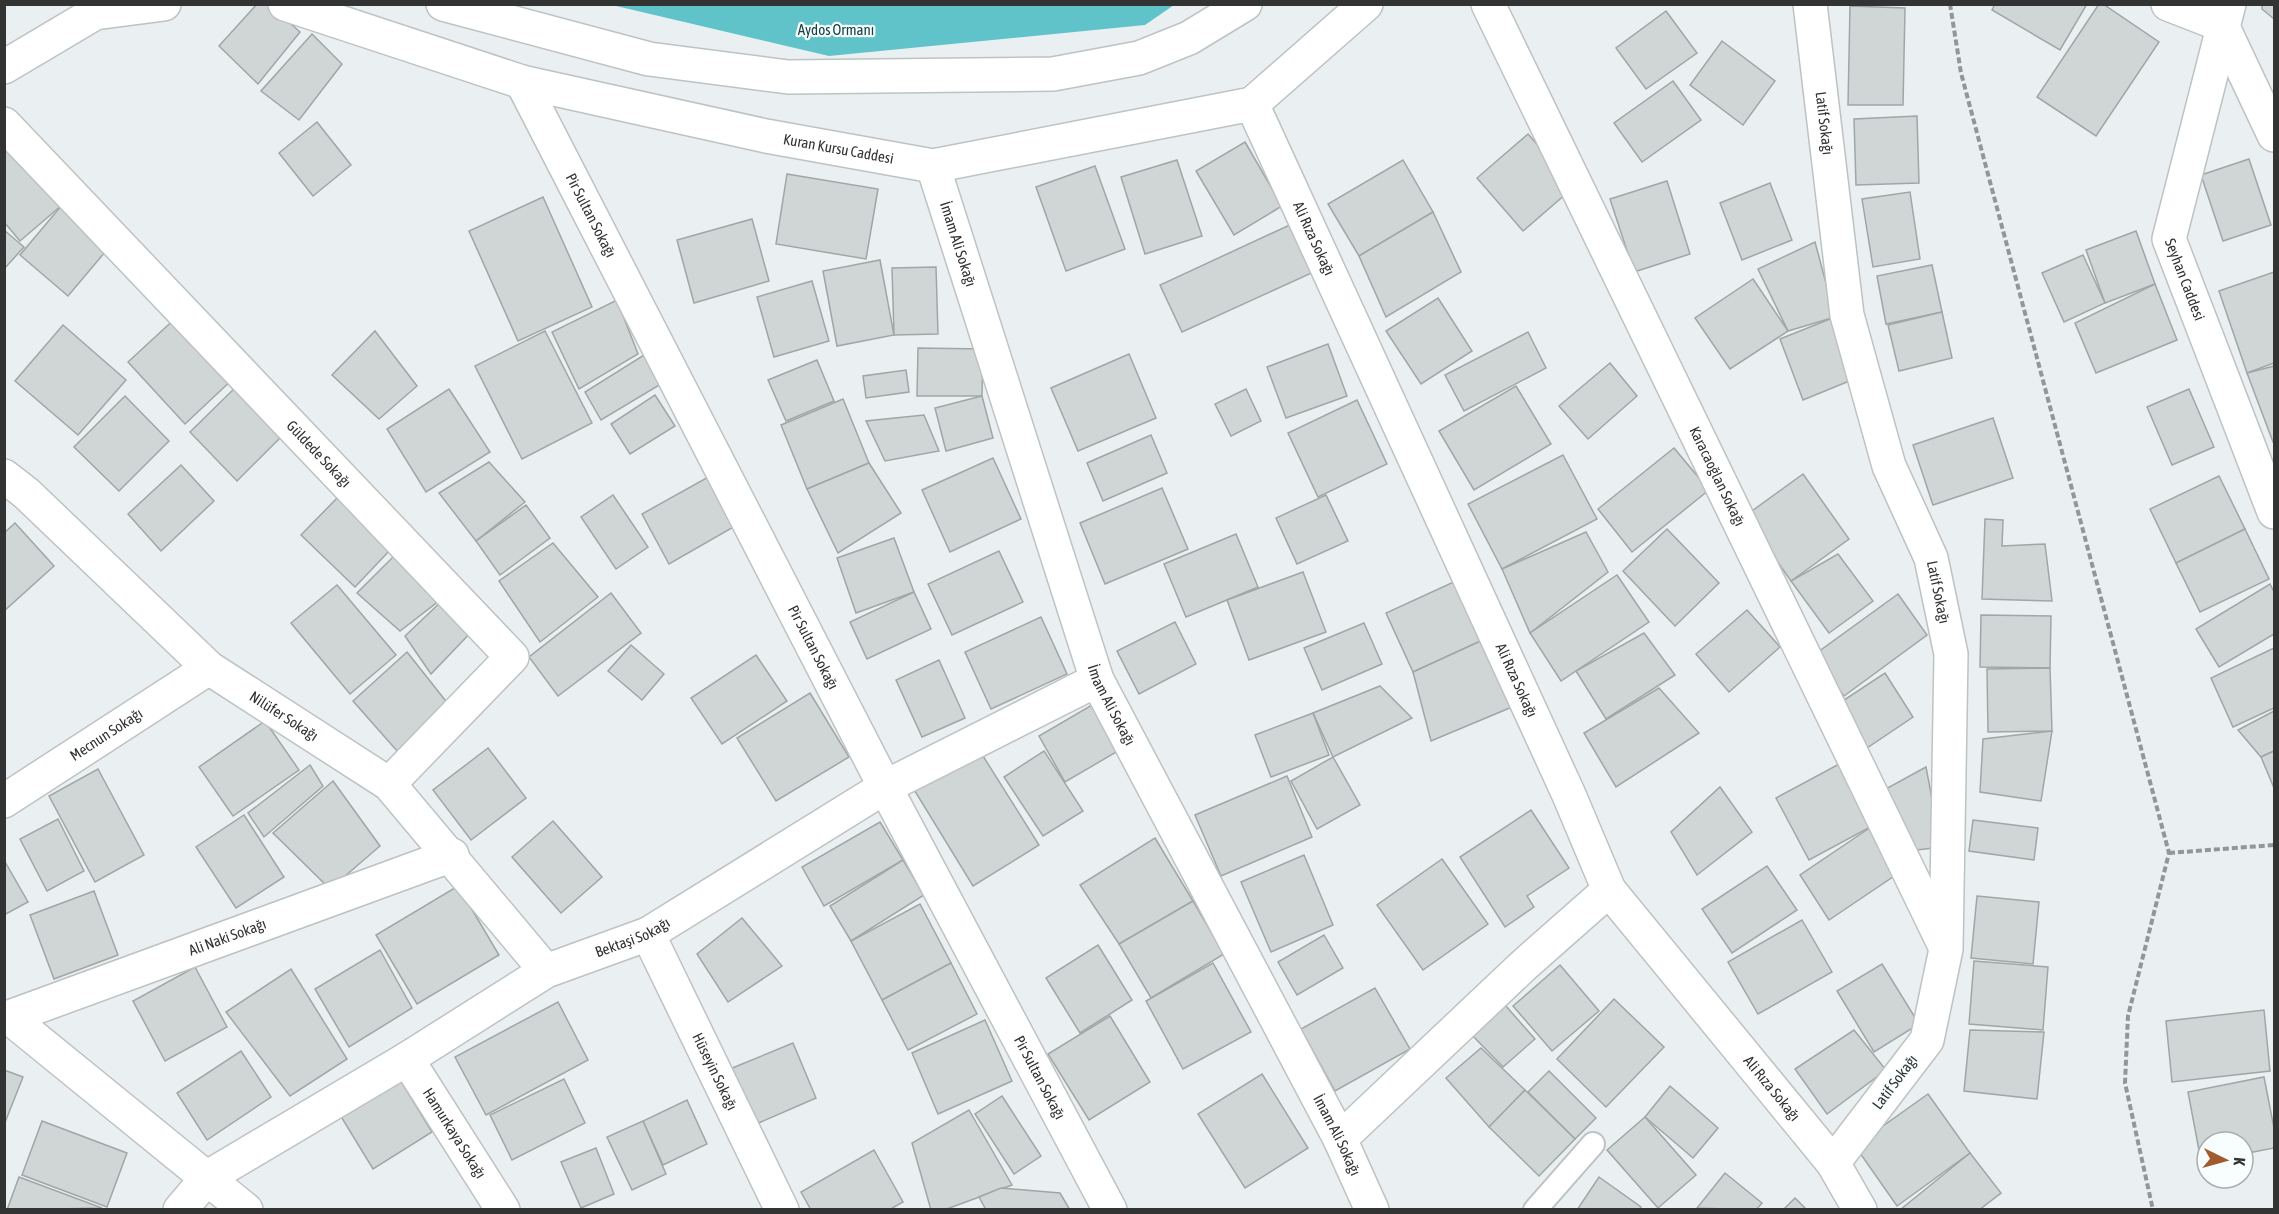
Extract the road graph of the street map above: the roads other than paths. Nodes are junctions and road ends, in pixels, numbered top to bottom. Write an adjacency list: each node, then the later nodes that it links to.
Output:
1 (164, 4): 10 (street)
2 (285, 4): 11 (street, Kuran Kursu Caddesi)
3 (443, 4): 4 (street)
4 (1245, 4)
5 (1366, 4): 12 (street)
6 (1488, 4): 26 (street, Karacaoğlan Sokağı)
7 (1810, 4): 26 (street, Latif Sokağı)
8 (2168, 4): 9 (street)
9 (2225, 15): 14 (street); 17 (street, Seyhan Caddesi)
10 (4, 67)
11 (522, 82): 15 (street, Kuran Kursu Caddesi); 21 (street, Pir Sultan Sokağı)
12 (1252, 104): 15 (street, Kuran Kursu Caddesi); 24 (street, Ali Rıza Sokağı)
13 (4, 124): 20 (street, Güldede Sokağı)
14 (2274, 135)
15 (933, 166): 19 (street, İmam Ali Sokağı)
16 (12, 491): 18 (street, Nilüfer Sokağı)
17 (2274, 512)
18 (209, 668): 20 (street, Nilüfer Sokağı); 22 (street, Mecnun Sokağı)
19 (1097, 680): 21 (street, Bektaşi Sokağı); 30 (street, İmam Ali Sokağı)
20 (389, 784): 23 (street, Nilüfer Sokağı)
21 (885, 787): 25 (street, Bektaşi Sokağı); 38 (street, Pir Sultan Sokağı)
22 (4, 801)
23 (452, 855): 27 (street, Nilüfer Sokağı); 28 (street, Ali Naki Sokağı)
24 (1609, 890): 30 (street); 32 (street, Ali Rıza Sokağı)
25 (648, 934): 27 (street, Bektaşi Sokağı); 37 (street, Hüseyin Sokağı)
26 (1946, 949): 32 (street, Latif Sokağı)
27 (546, 971): 29 (street, Bektaşi Sokağı)
28 (7, 1018): 33 (street)
29 (407, 1059): 33 (street, Bektaşi Sokağı); 36 (street, Hamurkaya Sokağı)
30 (1340, 1139): 39 (street, İmam Ali Sokağı)
31 (1593, 1144): 40 (lane)
32 (1833, 1163): 41 (street, Ali Rıza Sokağı)
33 (208, 1177): 34 (street, Bektaşi Sokağı); 35 (street)
34 (180, 1209)
35 (246, 1209)
36 (503, 1209)
37 (782, 1209)
38 (1110, 1209)
39 (1372, 1209)
40 (1535, 1209)
41 (1860, 1209)

